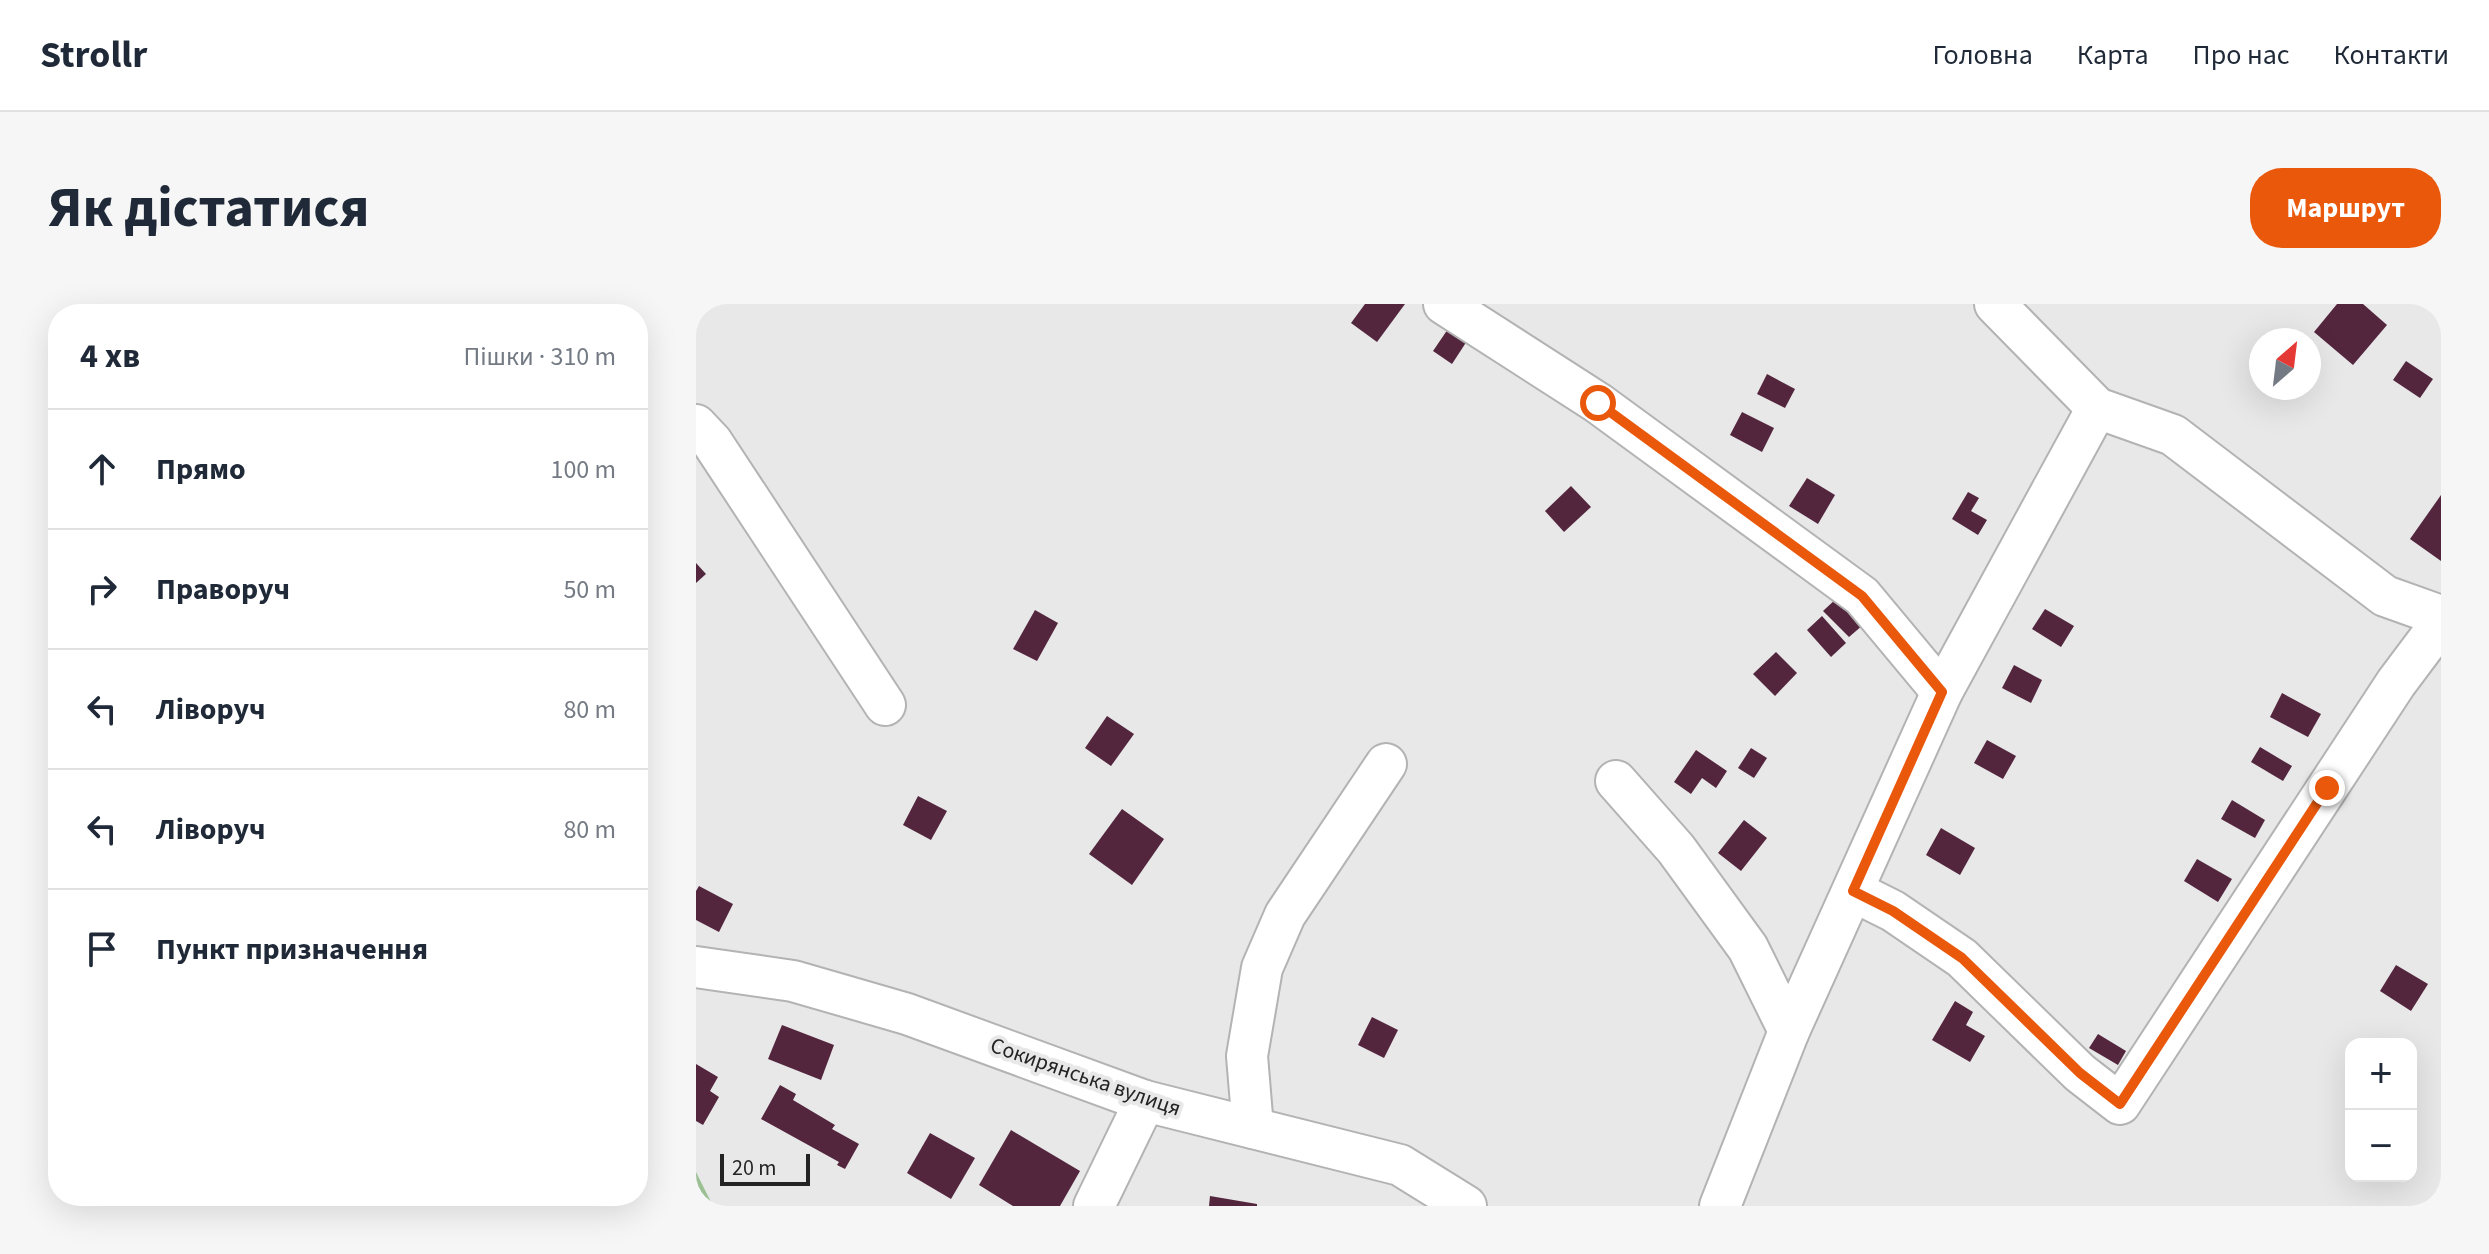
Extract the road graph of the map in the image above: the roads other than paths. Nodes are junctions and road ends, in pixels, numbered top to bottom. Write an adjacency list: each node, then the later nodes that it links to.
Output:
1 (1444, 304): 7 (street)
2 (1995, 304): 3 (street)
3 (2097, 408): 5 (street); 7 (street)
4 (696, 425): 8 (street)
5 (2441, 616)
6 (2441, 623): 11 (street)
7 (1942, 692): 11 (street)
8 (885, 705)
9 (1386, 764): 15 (street)
10 (1616, 781): 13 (street)
11 (1853, 891): 13 (street)
12 (696, 967): 14 (street, Сокирянська вулиця)
13 (1789, 1031): 18 (street)
14 (1145, 1101): 15 (street, Сокирянська вулиця); 16 (street)
15 (1253, 1128): 17 (street, Сокирянська вулиця)
16 (1094, 1206)
17 (1466, 1206)
18 (1720, 1206)

